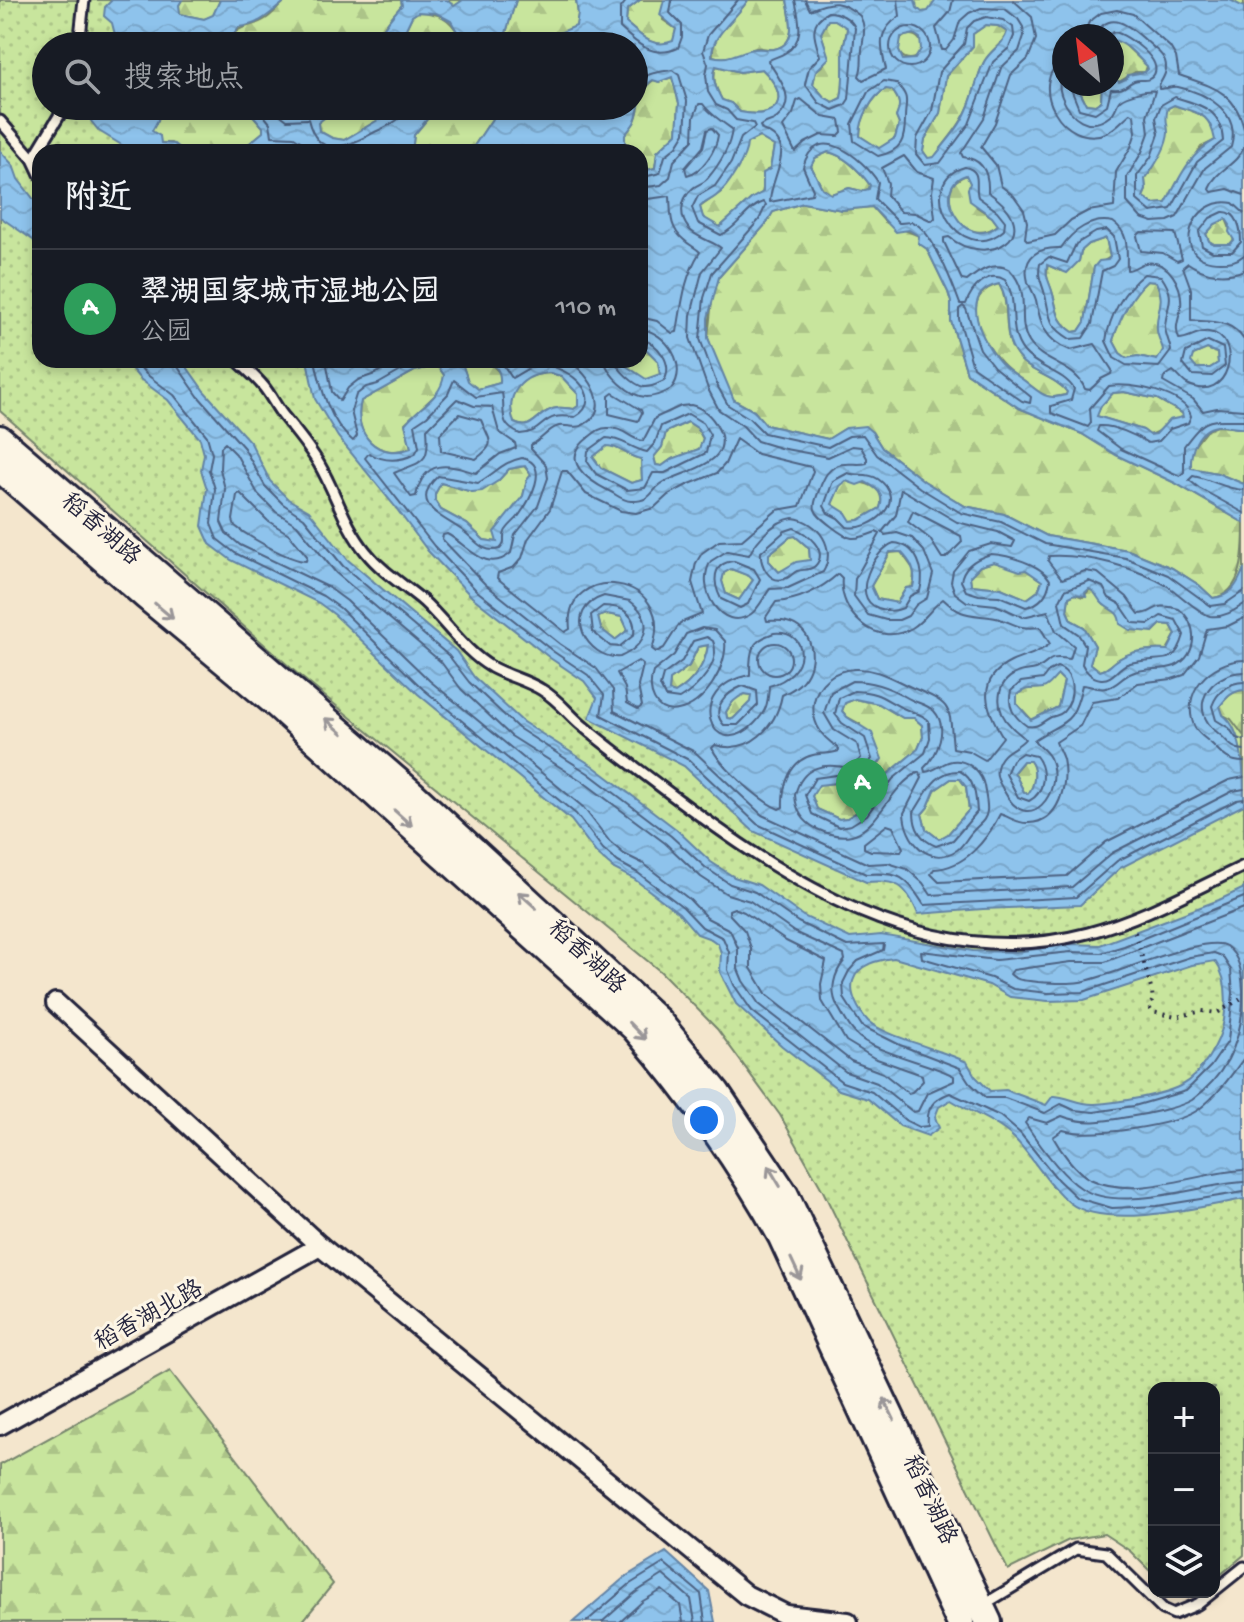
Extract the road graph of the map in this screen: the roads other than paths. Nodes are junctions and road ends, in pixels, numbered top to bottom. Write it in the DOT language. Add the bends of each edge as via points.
graph roads {
  1 [pos="84,0"];
  2 [pos="81,32"];
  3 [pos="57,120"];
  4 [pos="0,121"];
  5 [pos="42,144"];
  6 [pos="32,158"];
  7 [pos="245,368"];
  8 [pos="0,439"];
  9 [pos="0,468"];
  10 [pos="1244,866"];
  11 [pos="56,1003"];
  12 [pos="320,1246"];
  13 [pos="0,1425"];
  14 [pos="1244,1567"];
  15 [pos="1220,1587"];
  16 [pos="1148,1594"];
  17 [pos="1152,1598"];
  18 [pos="1206,1598"];
  19 [pos="973,1618"];
  20 [pos="848,1622"];
  1 -- 2 [label="lane"];
  3 -- 5 [label="lane"];
  4 -- 6 [label="lane"];
  7 -- 10 [label="lane" via="303,440 366,552 466,646 488,665 542,690 739,844 836,901 944,939 1021,942 1087,934"];
  19 -- 8 [label="street, 稻香湖路, one-way" via="785,1195 716,1092 658,1021 400,784"];
  9 -- 19 [label="street, 稻香湖路, one-way" via="309,734 635,1028 679,1078 746,1173 782,1237"];
  11 -- 12 [label="street"];
  12 -- 13 [label="street, 稻香湖北路"];
  12 -- 20 [label="street" via="746,1595 786,1615"];
  14 -- 15 [label="lane"];
  16 -- 19 [label="lane" via="1106,1553 1076,1549"];
  17 -- 18 [label="lane" via="1174,1614"];
}
